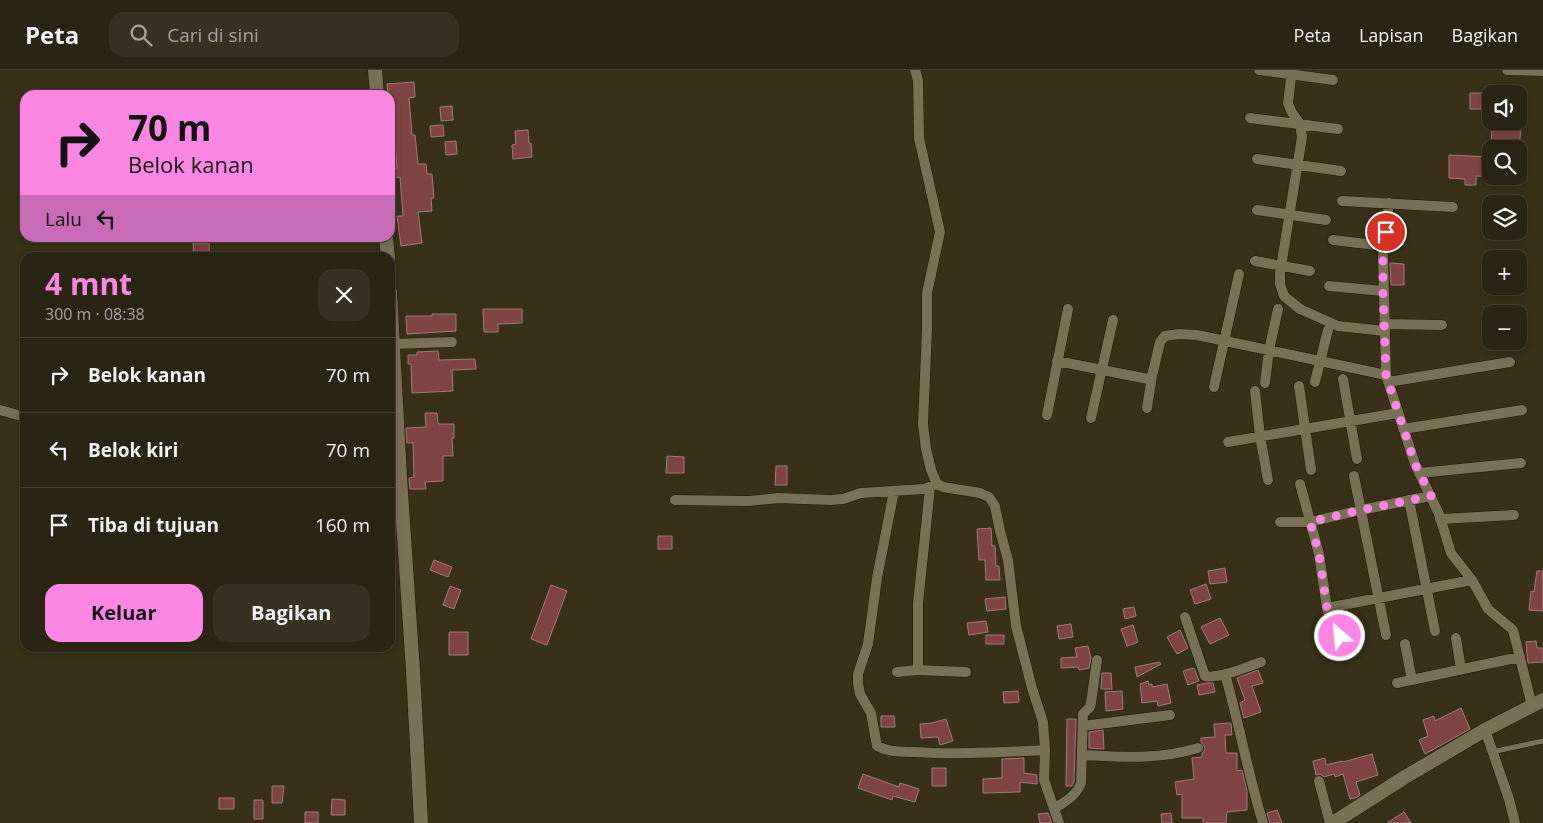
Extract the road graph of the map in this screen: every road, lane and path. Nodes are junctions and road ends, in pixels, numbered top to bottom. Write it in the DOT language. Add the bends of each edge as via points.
graph roads {
  1 [pos="375,70"];
  2 [pos="916,70"];
  3 [pos="1260,70"];
  4 [pos="1507,70"];
  5 [pos="1543,71"];
  6 [pos="1292,72"];
  7 [pos="1333,80"];
  8 [pos="377,90"];
  9 [pos="1250,118"];
  10 [pos="1300,124"];
  11 [pos="1338,128"];
  12 [pos="1257,158"];
  13 [pos="1298,164"];
  14 [pos="1341,171"];
  15 [pos="1342,201"];
  16 [pos="1389,204"];
  17 [pos="1453,208"];
  18 [pos="1257,210"];
  19 [pos="1290,214"];
  20 [pos="1326,220"];
  21 [pos="1333,240"];
  22 [pos="1384,246"];
  23 [pos="1255,261"];
  24 [pos="1282,266"];
  25 [pos="1310,272"];
  26 [pos="1239,274"];
  27 [pos="1329,286"];
  28 [pos="1383,291"];
  29 [pos="1068,309"];
  30 [pos="1278,309"];
  31 [pos="1113,320"];
  32 [pos="1442,325"];
  33 [pos="1384,328"];
  34 [pos="1328,330"];
  35 [pos="395,337"];
  36 [pos="1224,340"];
  37 [pos="452,342"];
  38 [pos="1269,350"];
  39 [pos="1057,361"];
  40 [pos="1320,361"];
  41 [pos="1510,362"];
  42 [pos="1101,370"];
  43 [pos="1152,376"];
  44 [pos="1343,379"];
  45 [pos="1387,379"];
  46 [pos="1315,382"];
  47 [pos="1265,383"];
  48 [pos="1299,386"];
  49 [pos="1214,387"];
  50 [pos="395,390"];
  51 [pos="1255,391"];
  52 [pos="1147,408"];
  53 [pos="0,410"];
  54 [pos="1522,410"];
  55 [pos="1398,413"];
  56 [pos="1047,415"];
  57 [pos="20,416"];
  58 [pos="1091,418"];
  59 [pos="1350,421"];
  60 [pos="1305,429"];
  61 [pos="1403,429"];
  62 [pos="1260,436"];
  63 [pos="1228,442"];
  64 [pos="1357,459"];
  65 [pos="1521,463"];
  66 [pos="1311,470"];
  67 [pos="1419,473"];
  68 [pos="1354,476"];
  69 [pos="1268,480"];
  70 [pos="1300,484"];
  71 [pos="933,486"];
  72 [pos="894,491"];
  73 [pos="1431,496"];
  74 [pos="675,500"];
  75 [pos="1409,500"];
  76 [pos="1361,510"];
  77 [pos="1514,515"];
  78 [pos="1440,519"];
  79 [pos="1280,522"];
  80 [pos="1310,522"];
  81 [pos="1472,580"];
  82 [pos="1427,588"];
  83 [pos="1379,598"];
  84 [pos="1327,608"];
  85 [pos="1184,617"];
  86 [pos="1434,631"];
  87 [pos="1386,635"];
  88 [pos="1456,638"];
  89 [pos="1405,644"];
  90 [pos="1348,650"];
  91 [pos="1520,657"];
  92 [pos="1097,660"];
  93 [pos="1261,662"];
  94 [pos="918,670"];
  95 [pos="1461,670"];
  96 [pos="896,672"];
  97 [pos="966,672"];
  98 [pos="1225,674"];
  99 [pos="1412,680"];
  100 [pos="1397,684"];
  101 [pos="1538,703"];
  102 [pos="1170,715"];
  103 [pos="1083,726"];
  104 [pos="1484,730"];
  105 [pos="1543,741"];
  106 [pos="1198,748"];
  107 [pos="1045,750"];
  108 [pos="1492,752"];
  109 [pos="1083,755"];
  110 [pos="1319,781"];
  111 [pos="1055,808"];
  112 [pos="421,823"];
  113 [pos="1060,823"];
  114 [pos="1263,823"];
  115 [pos="1331,823"];
  116 [pos="1515,823"];
  1 -- 8 [label="street"];
  2 -- 71 [label="street" via="919,138 940,232 927,293 923,424"];
  3 -- 6 [label="street"];
  4 -- 5 [label="street"];
  6 -- 7 [label="street"];
  6 -- 10 [label="street" via="1288,103"];
  9 -- 10 [label="street"];
  10 -- 11 [label="street"];
  10 -- 13 [label="street" via="1302,137"];
  12 -- 13 [label="street"];
  13 -- 14 [label="street"];
  13 -- 19 [label="street"];
  15 -- 16 [label="street"];
  16 -- 17 [label="street"];
  16 -- 22 [label="street"];
  18 -- 19 [label="street"];
  19 -- 20 [label="street"];
  19 -- 24 [label="street"];
  21 -- 22 [label="street"];
  22 -- 28 [label="street"];
  23 -- 24 [label="street"];
  24 -- 25 [label="street"];
  24 -- 33 [label="street" via="1280,284 1284,296 1300,309 1338,326"];
  26 -- 36 [label="street"];
  27 -- 28 [label="street"];
  28 -- 33 [label="street"];
  29 -- 39 [label="street"];
  30 -- 38 [label="street"];
  31 -- 42 [label="street"];
  32 -- 33 [label="street"];
  33 -- 45 [label="street"];
  34 -- 40 [label="street"];
  35 -- 37 [label="street"];
  36 -- 38 [label="street"];
  36 -- 43 [label="street" via="1198,335 1165,336 1160,342"];
  36 -- 49 [label="street"];
  38 -- 40 [label="street"];
  38 -- 47 [label="street"];
  39 -- 42 [label="street"];
  39 -- 56 [label="street"];
  40 -- 45 [label="street"];
  40 -- 46 [label="street"];
  41 -- 45 [label="street"];
  42 -- 43 [label="street" via="1145,379"];
  42 -- 58 [label="street"];
  43 -- 52 [label="street"];
  44 -- 59 [label="street"];
  45 -- 55 [label="street"];
  48 -- 60 [label="street"];
  50 -- 112 [label="street"];
  51 -- 62 [label="street"];
  53 -- 57 [label="street"];
  54 -- 61 [label="street"];
  55 -- 59 [label="street"];
  55 -- 61 [label="street"];
  59 -- 60 [label="street"];
  59 -- 64 [label="street"];
  60 -- 62 [label="street"];
  60 -- 66 [label="street"];
  61 -- 67 [label="street"];
  62 -- 63 [label="street"];
  62 -- 69 [label="street"];
  65 -- 67 [label="street"];
  67 -- 73 [label="street"];
  68 -- 76 [label="street"];
  70 -- 80 [label="street"];
  71 -- 72 [label="street"];
  71 -- 94 [label="street" via="918,603"];
  71 -- 107 [label="street" via="980,493 989,497 995,506 1008,560 1016,626 1043,722"];
  72 -- 74 [label="street" via="861,493 831,500"];
  72 -- 107 [label="street" via="868,644 858,674 860,694 870,713 877,746 884,750 941,754"];
  73 -- 75 [label="street"];
  73 -- 78 [label="street"];
  75 -- 76 [label="street"];
  75 -- 82 [label="street"];
  76 -- 80 [label="street"];
  76 -- 83 [label="street"];
  77 -- 78 [label="street"];
  78 -- 81 [label="street" via="1451,554"];
  79 -- 80 [label="street"];
  80 -- 84 [label="street" via="1319,554"];
  81 -- 82 [label="street"];
  81 -- 91 [label="street" via="1488,609 1513,630"];
  82 -- 83 [label="street"];
  82 -- 86 [label="street"];
  83 -- 84 [label="street"];
  83 -- 87 [label="street"];
  84 -- 90 [label="street"];
  85 -- 98 [label="street" via="1205,676"];
  88 -- 95 [label="street"];
  89 -- 99 [label="street"];
  91 -- 95 [label="street"];
  91 -- 101 [label="street"];
  92 -- 103 [label="street" via="1091,703 1083,714"];
  93 -- 98 [label="street"];
  94 -- 96 [label="street"];
  94 -- 97 [label="street"];
  95 -- 99 [label="street"];
  98 -- 114 [label="street"];
  99 -- 100 [label="street"];
  101 -- 104 [label="street"];
  102 -- 103 [label="street"];
  103 -- 109 [label="street"];
  104 -- 108 [label="street"];
  104 -- 115 [label="street"];
  105 -- 108 [label="lane"];
  106 -- 109 [label="street" via="1134,758"];
  107 -- 111 [label="street" via="1044,780"];
  108 -- 116 [label="street"];
  109 -- 111 [label="street" via="1079,788"];
  110 -- 115 [label="street"];
  111 -- 113 [label="street"];
}
